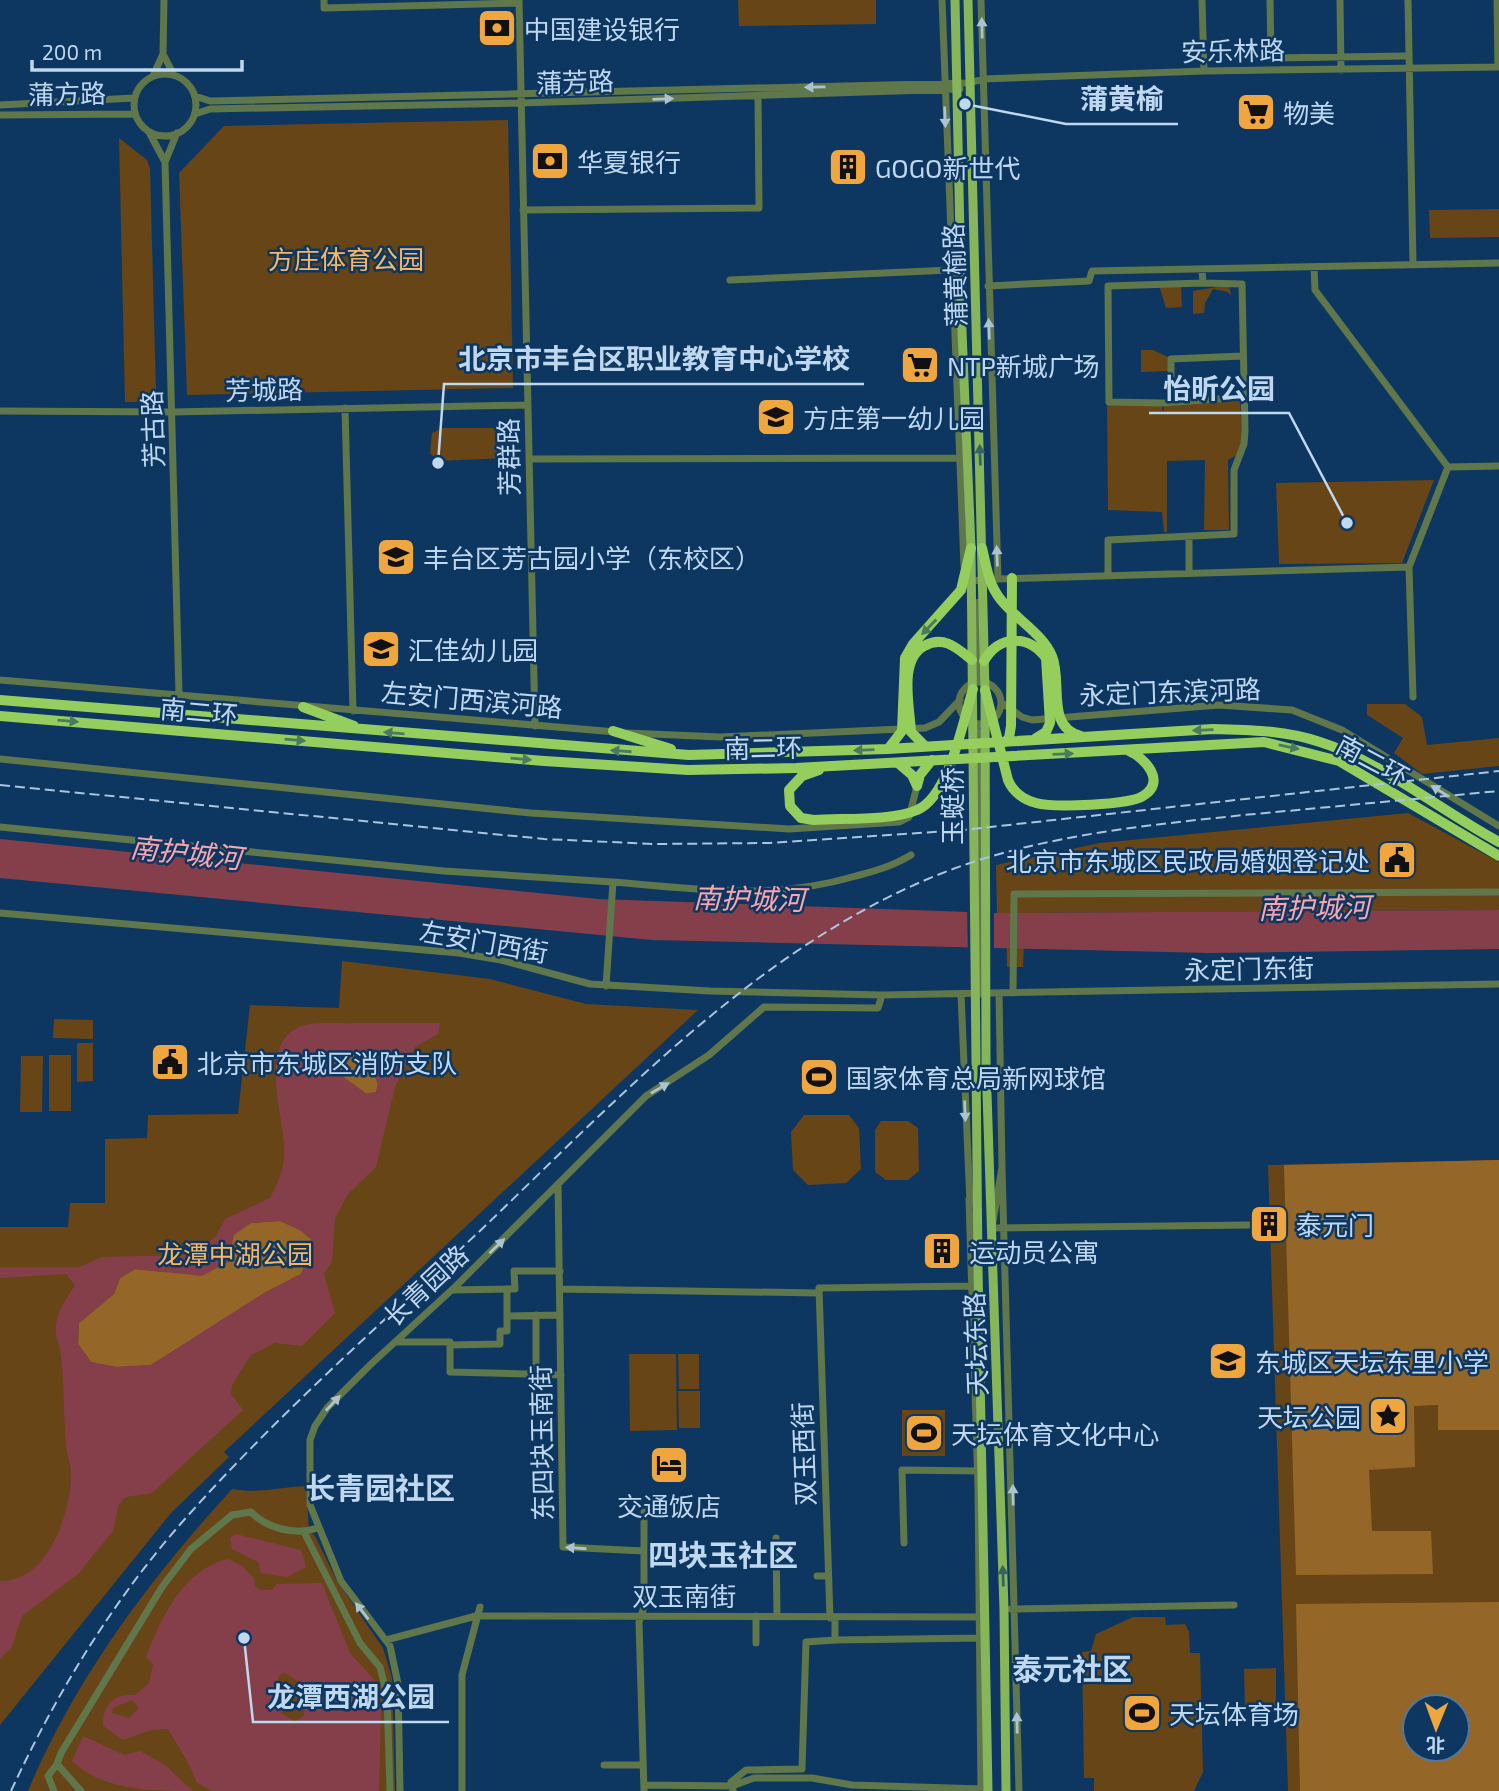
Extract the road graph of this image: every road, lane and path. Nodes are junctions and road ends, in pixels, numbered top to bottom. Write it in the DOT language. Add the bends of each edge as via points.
graph roads {
  1 [pos="164,0"];
  2 [pos="324,0"];
  3 [pos="942,0"];
  4 [pos="955,0"];
  5 [pos="968,0"];
  6 [pos="981,0"];
  7 [pos="1202,0"];
  8 [pos="1270,0"];
  9 [pos="1340,0"];
  10 [pos="1408,0"];
  11 [pos="1497,0"];
  12 [pos="519,1"];
  13 [pos="163,54"];
  14 [pos="1405,56"];
  15 [pos="1341,57"];
  16 [pos="1499,67"];
  17 [pos="1410,68"];
  18 [pos="1341,70"];
  19 [pos="1204,71"];
  20 [pos="174,75"];
  21 [pos="153,76"];
  22 [pos="984,79"];
  23 [pos="969,83"];
  24 [pos="956,87"];
  25 [pos="944,88"];
  26 [pos="521,94"];
  27 [pos="195,96"];
  28 [pos="758,97"];
  29 [pos="134,98"];
  30 [pos="521,103"];
  31 [pos="0,105"];
  32 [pos="135,114"];
  33 [pos="195,114"];
  34 [pos="0,115"];
  35 [pos="149,132"];
  36 [pos="177,133"];
  37 [pos="165,162"];
  38 [pos="523,210"];
  39 [pos="1499,263"];
  40 [pos="1413,265"];
  41 [pos="1314,267"];
  42 [pos="1202,269"];
  43 [pos="950,270"];
  44 [pos="730,280"];
  45 [pos="1203,283"];
  46 [pos="988,286"];
  47 [pos="952,307"];
  48 [pos="962,331"];
  49 [pos="1243,356"];
  50 [pos="1244,397"];
  51 [pos="1171,402"];
  52 [pos="528,405"];
  53 [pos="345,408"];
  54 [pos="0,411"];
  55 [pos="173,412"];
  56 [pos="960,458"];
  57 [pos="529,459"];
  58 [pos="1499,466"];
  59 [pos="1448,467"];
  60 [pos="1189,537"];
  61 [pos="977,548"];
  62 [pos="1409,568"];
  63 [pos="1189,573"];
  64 [pos="1108,576"];
  65 [pos="1012,578"];
  66 [pos="998,579"];
  67 [pos="979,580"];
  68 [pos="972,660"];
  69 [pos="985,660"];
  70 [pos="0,680"];
  71 [pos="983,683"];
  72 [pos="972,687"];
  73 [pos="179,695"];
  74 [pos="1413,697"];
  75 [pos="0,700"];
  76 [pos="960,700"];
  77 [pos="1001,702"];
  78 [pos="303,707"];
  79 [pos="353,711"];
  80 [pos="0,716"];
  81 [pos="973,723"];
  82 [pos="985,723"];
  83 [pos="1055,723"];
  84 [pos="535,726"];
  85 [pos="1011,726"];
  86 [pos="368,731"];
  87 [pos="613,731"];
  88 [pos="978,731"];
  89 [pos="1088,738"];
  90 [pos="1024,741"];
  91 [pos="1000,742"];
  92 [pos="926,747"];
  93 [pos="888,749"];
  94 [pos="1125,750"];
  95 [pos="689,755"];
  96 [pos="0,759"];
  97 [pos="932,760"];
  98 [pos="898,762"];
  99 [pos="829,766"];
  100 [pos="917,786"];
  101 [pos="1469,824"];
  102 [pos="1499,826"];
  103 [pos="0,827"];
  104 [pos="1499,835"];
  105 [pos="1499,842"];
  106 [pos="911,855"];
  107 [pos="1499,856"];
  108 [pos="613,883"];
  109 [pos="1499,892"];
  110 [pos="0,913"];
  111 [pos="1499,985"];
  112 [pos="606,986"];
  113 [pos="999,993"];
  114 [pos="1013,993"];
  115 [pos="961,994"];
  116 [pos="980,994"];
  117 [pos="882,995"];
  118 [pos="1000,1022"];
  119 [pos="962,1023"];
  120 [pos="986,1063"];
  121 [pos="975,1064"];
  122 [pos="1002,1167"];
  123 [pos="558,1184"];
  124 [pos="968,1199"];
  125 [pos="1249,1225"];
  126 [pos="992,1228"];
  127 [pos="1006,1228"];
  128 [pos="978,1240"];
  129 [pos="560,1271"];
  130 [pos="975,1286"];
  131 [pos="507,1289"];
  132 [pos="560,1289"];
  133 [pos="452,1290"];
  134 [pos="819,1290"];
  135 [pos="536,1315"];
  136 [pos="560,1315"];
  137 [pos="507,1316"];
  138 [pos="395,1342"];
  139 [pos="450,1345"];
  140 [pos="536,1375"];
  141 [pos="561,1375"];
  142 [pos="981,1471"];
  143 [pos="644,1512"];
  144 [pos="317,1528"];
  145 [pos="304,1532"];
  146 [pos="776,1538"];
  147 [pos="904,1543"];
  148 [pos="644,1551"];
  149 [pos="817,1576"];
  150 [pos="828,1576"];
  151 [pos="1234,1605"];
  152 [pos="480,1607"];
  153 [pos="1004,1609"];
  154 [pos="1016,1609"];
  155 [pos="639,1615"];
  156 [pos="476,1616"];
  157 [pos="756,1616"];
  158 [pos="777,1616"];
  159 [pos="982,1617"];
  160 [pos="833,1618"];
  161 [pos="982,1638"];
  162 [pos="386,1640"];
  163 [pos="835,1640"];
  164 [pos="756,1643"];
  165 [pos="57,1763"];
  166 [pos="604,1765"];
  167 [pos="642,1765"];
  168 [pos="644,1788"];
  169 [pos="732,1788"];
  170 [pos="984,1790"];
  171 [pos="54,1791"];
  172 [pos="81,1791"];
  173 [pos="390,1791"];
  174 [pos="400,1791"];
  175 [pos="462,1791"];
  176 [pos="1006,1791"];
  177 [pos="1019,1791"];
  1 -- 13 [label="street"];
  2 -- 12 [label="street" via="324,8"];
  3 -- 25 [label="street"];
  4 -- 24 [label="main road, 蒲黄榆路"];
  5 -- 23 [label="main road, 蒲黄榆路"];
  22 -- 6 [label="street, one-way"];
  7 -- 19 [label="street"];
  8 -- 15 [label="street" via="1271,58"];
  9 -- 15 [label="street"];
  10 -- 17 [label="street"];
  11 -- 16 [label="street"];
  12 -- 26 [label="street"];
  13 -- 20 [label="street"];
  13 -- 21 [label="street"];
  14 -- 15 [label="street"];
  15 -- 18 [label="street"];
  16 -- 17 [label="street, 安乐林路"];
  17 -- 18 [label="street, 安乐林路"];
  17 -- 40 [label="street"];
  18 -- 19 [label="street, 安乐林路"];
  19 -- 22 [label="street, 安乐林路"];
  20 -- 21 [label="street"];
  20 -- 27 [label="street" via="187,83"];
  21 -- 29 [label="street" via="139,86"];
  22 -- 23 [label="street, 安乐林路"];
  22 -- 46 [label="street"];
  23 -- 24 [label="street, 安乐林路"];
  61 -- 23 [label="main road, 蒲黄榆路, one-way"];
  24 -- 25 [label="street, 蒲芳路"];
  24 -- 48 [label="main road, 蒲黄榆路"];
  25 -- 26 [label="street, 蒲芳路, one-way"];
  25 -- 28 [label="street, 蒲芳路"];
  25 -- 43 [label="street, one-way"];
  26 -- 27 [label="street, 蒲芳路" via="210,101"];
  26 -- 30 [label="street, 芳群路"];
  27 -- 33 [label="street"];
  30 -- 28 [label="street, 蒲芳路, one-way"];
  28 -- 38 [label="street" via="759,208"];
  29 -- 31 [label="street, 蒲方路"];
  29 -- 32 [label="street"];
  30 -- 33 [label="street, 蒲芳路" via="210,109"];
  30 -- 38 [label="street, 芳群路"];
  32 -- 34 [label="street, 蒲方路"];
  32 -- 35 [label="street"];
  33 -- 36 [label="street"];
  35 -- 36 [label="street"];
  35 -- 37 [label="street"];
  36 -- 37 [label="street"];
  37 -- 55 [label="street, 芳古路"];
  38 -- 52 [label="street, 芳群路"];
  39 -- 40 [label="street"];
  40 -- 41 [label="street"];
  41 -- 42 [label="street"];
  41 -- 59 [label="street" via="1314,290"];
  42 -- 45 [label="street"];
  42 -- 46 [label="street" via="1092,271 1089,281"];
  43 -- 44 [label="street"];
  43 -- 47 [label="street"];
  45 -- 49 [label="street" via="1242,284"];
  45 -- 51 [label="street" via="1108,286 1109,402"];
  66 -- 46 [label="street, one-way"];
  47 -- 48 [label="main road"];
  47 -- 56 [label="street"];
  48 -- 61 [label="main road, 蒲黄榆路"];
  49 -- 50 [label="street"];
  49 -- 51 [label="street" via="1171,359"];
  50 -- 51 [label="street"];
  50 -- 60 [label="street" via="1244,444 1234,470 1234,534"];
  52 -- 53 [label="street, 芳城路"];
  52 -- 57 [label="street, 芳群路"];
  53 -- 55 [label="street, 芳城路"];
  53 -- 79 [label="street"];
  54 -- 55 [label="street, 芳城路"];
  55 -- 73 [label="street, 芳古路"];
  56 -- 57 [label="street"];
  56 -- 67 [label="street" via="964,581"];
  57 -- 84 [label="street, 芳群路"];
  58 -- 59 [label="street"];
  59 -- 62 [label="street"];
  60 -- 63 [label="street"];
  60 -- 64 [label="street" via="1108,540"];
  61 -- 68 [label="main road, 玉蜓桥"];
  61 -- 69 [label="main road, 玉蜓桥"];
  61 -- 83 [label="highway" via="996,592 1051,654 1056,671"];
  61 -- 93 [label="highway, one-way" via="961,590 905,658 900,736"];
  62 -- 63 [label="street"];
  62 -- 74 [label="street"];
  63 -- 64 [label="street"];
  64 -- 65 [label="street"];
  65 -- 66 [label="street"];
  65 -- 85 [label="highway"];
  66 -- 67 [label="street"];
  67 -- 71 [label="street"];
  68 -- 72 [label="main road, 玉蜓桥"];
  68 -- 92 [label="highway" via="942,642 929,643 914,655 908,677 914,737"];
  69 -- 71 [label="main road, 玉蜓桥"];
  69 -- 83 [label="highway" via="992,648 1007,641 1022,641 1039,649 1048,670"];
  70 -- 73 [label="street, 左安门西滨河路"];
  71 -- 72 [label="street"];
  71 -- 77 [label="street" via="996,690"];
  71 -- 94 [label="highway" via="1008,780 1022,797 1044,804 1141,798 1151,788 1152,774 1140,757"];
  71 -- 120 [label="main road, 玉蜓桥"];
  72 -- 76 [label="street" via="966,688"];
  72 -- 99 [label="highway" via="943,783 928,804 907,813 802,818 793,811 789,790 802,776"];
  72 -- 121 [label="main road, 玉蜓桥"];
  73 -- 78 [label="street, 左安门西滨河路"];
  75 -- 86 [label="highway, 南二环"];
  76 -- 81 [label="street" via="961,711"];
  76 -- 87 [label="street, 左安门西滨河路" via="939,722 925,728 720,737"];
  77 -- 82 [label="street" via="996,717"];
  102 -- 77 [label="street, 永定门东滨河路, one-way" via="1331,724 1292,710 1219,705 1042,719 1022,717"];
  78 -- 79 [label="street, 左安门西滨河路"];
  78 -- 86 [label="highway"];
  79 -- 84 [label="street, 左安门西滨河路"];
  80 -- 99 [label="highway, 南二环, one-way" via="662,768"];
  81 -- 82 [label="street"];
  81 -- 88 [label="street"];
  82 -- 88 [label="street"];
  83 -- 89 [label="highway"];
  83 -- 90 [label="highway" via="1040,737"];
  84 -- 87 [label="street, 左安门西滨河路"];
  85 -- 90 [label="highway" via="1014,738"];
  85 -- 91 [label="highway" via="1009,738"];
  95 -- 86 [label="highway, 南二环, one-way"];
  87 -- 95 [label="highway"];
  88 -- 116 [label="street"];
  89 -- 90 [label="highway, 南二环"];
  101 -- 89 [label="highway, 南二环, one-way" via="1343,751 1296,735 1213,729"];
  90 -- 91 [label="highway, 南二环"];
  91 -- 92 [label="highway, 南二环"];
  92 -- 93 [label="highway, 南二环"];
  93 -- 95 [label="highway, 南二环, one-way"];
  97 -- 94 [label="highway, 南二环, one-way"];
  94 -- 107 [label="highway, 南二环, one-way" via="1264,742 1318,755 1351,767"];
  96 -- 100 [label="street" via="531,813 789,829 899,822 909,817"];
  97 -- 98 [label="highway, 南二环"];
  97 -- 100 [label="highway"];
  98 -- 99 [label="highway, 南二环"];
  98 -- 100 [label="highway"];
  101 -- 104 [label="highway"];
  101 -- 105 [label="highway, 南二环"];
  103 -- 108 [label="street" via="430,870"];
  106 -- 108 [label="street" via="886,868 780,892"];
  108 -- 112 [label="street"];
  109 -- 114 [label="street" via="1014,894"];
  110 -- 112 [label="street, 左安门西街" via="459,953"];
  111 -- 114 [label="street, 永定门东街"];
  112 -- 117 [label="street, 左安门西街"];
  113 -- 114 [label="street, 永定门东街"];
  113 -- 116 [label="street, 永定门东街"];
  113 -- 118 [label="street"];
  115 -- 116 [label="street, 左安门西街"];
  115 -- 117 [label="street, 左安门西街"];
  115 -- 119 [label="street"];
  123 -- 117 [label="street, 长青园路, one-way" via="646,1096 709,1055 764,1007 878,1008"];
  118 -- 119 [label="street"];
  118 -- 122 [label="street"];
  119 -- 124 [label="street, one-way"];
  120 -- 126 [label="main road, 天坛东路"];
  121 -- 128 [label="main road, 天坛东路"];
  122 -- 126 [label="street"];
  122 -- 127 [label="street"];
  123 -- 129 [label="street, 东四块玉南街"];
  133 -- 123 [label="street, 长青园路, one-way"];
  124 -- 128 [label="street"];
  124 -- 130 [label="street"];
  125 -- 127 [label="street"];
  126 -- 127 [label="street"];
  153 -- 126 [label="main road, 天坛东路, one-way"];
  154 -- 127 [label="street, one-way"];
  128 -- 130 [label="main road, 天坛东路"];
  129 -- 131 [label="street" via="514,1271 515,1289"];
  129 -- 132 [label="street, 东四块玉南街"];
  130 -- 134 [label="street"];
  130 -- 142 [label="main road, 天坛东路"];
  131 -- 133 [label="street"];
  131 -- 137 [label="street"];
  132 -- 134 [label="street"];
  132 -- 136 [label="street, 东四块玉南街"];
  133 -- 138 [label="street, 长青园路"];
  134 -- 150 [label="street, 双玉西街"];
  135 -- 136 [label="street"];
  135 -- 137 [label="street"];
  135 -- 140 [label="street"];
  136 -- 141 [label="street, 东四块玉南街"];
  137 -- 139 [label="street" via="507,1331 500,1331 500,1344"];
  138 -- 139 [label="street"];
  144 -- 138 [label="street, 长青园路, one-way" via="310,1505 310,1440 315,1426"];
  139 -- 140 [label="street" via="450,1372"];
  140 -- 141 [label="street"];
  148 -- 141 [label="street, 东四块玉南街, one-way" via="564,1547"];
  142 -- 147 [label="street" via="902,1470"];
  142 -- 159 [label="main road, 天坛东路"];
  143 -- 148 [label="street"];
  144 -- 145 [label="street"];
  162 -- 144 [label="street, 长青园路, one-way" via="341,1581"];
  145 -- 165 [label="street" via="269,1525 251,1512 239,1513 191,1549 132,1630"];
  145 -- 173 [label="street" via="360,1643 380,1667 387,1695"];
  146 -- 158 [label="street"];
  148 -- 155 [label="street" via="644,1607"];
  149 -- 150 [label="street"];
  150 -- 160 [label="street, 双玉西街"];
  151 -- 154 [label="street"];
  152 -- 156 [label="street"];
  153 -- 154 [label="street"];
  153 -- 176 [label="main road, 天坛东路"];
  177 -- 154 [label="street, one-way"];
  155 -- 156 [label="street, 双玉南街"];
  155 -- 157 [label="street, 双玉南街"];
  155 -- 167 [label="street"];
  156 -- 162 [label="street, 双玉南街"];
  156 -- 175 [label="street" via="462,1675"];
  157 -- 158 [label="street, 双玉南街"];
  157 -- 164 [label="street"];
  158 -- 160 [label="street, 双玉南街"];
  159 -- 160 [label="street, 双玉南街"];
  159 -- 161 [label="main road, 天坛东路"];
  160 -- 163 [label="street, 双玉西街"];
  161 -- 163 [label="street"];
  161 -- 170 [label="main road, 天坛东路"];
  162 -- 174 [label="street, 长青园路" via="398,1684"];
  163 -- 169 [label="street" via="806,1642 802,1769 746,1770 731,1782"];
  165 -- 171 [label="street" via="48,1776"];
  165 -- 172 [label="street"];
  166 -- 167 [label="street"];
  167 -- 168 [label="street"];
  168 -- 169 [label="street"];
  169 -- 170 [label="street" via="754,1778 812,1778 852,1785"];
}
